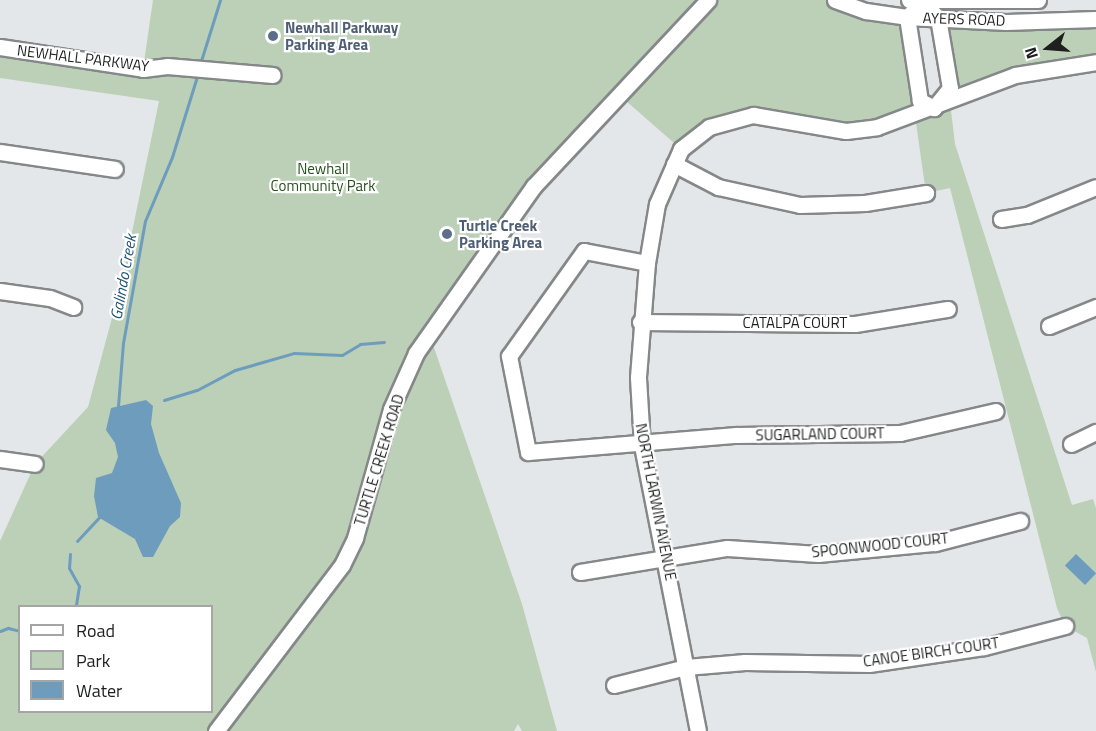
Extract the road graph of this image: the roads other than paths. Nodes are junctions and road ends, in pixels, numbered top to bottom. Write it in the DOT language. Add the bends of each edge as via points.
graph roads {
  1 [pos="708,0"];
  2 [pos="835,0"];
  3 [pos="1038,0"];
  4 [pos="916,1"];
  5 [pos="907,17"];
  6 [pos="938,18"];
  7 [pos="1096,18"];
  8 [pos="0,47"];
  9 [pos="1096,62"];
  10 [pos="273,75"];
  11 [pos="934,108"];
  12 [pos="0,152"];
  13 [pos="674,164"];
  14 [pos="115,169"];
  15 [pos="1096,187"];
  16 [pos="926,193"];
  17 [pos="1000,219"];
  18 [pos="647,263"];
  19 [pos="0,291"];
  20 [pos="73,307"];
  21 [pos="1096,307"];
  22 [pos="948,309"];
  23 [pos="640,322"];
  24 [pos="1049,326"];
  25 [pos="996,411"];
  26 [pos="1096,432"];
  27 [pos="1071,444"];
  28 [pos="642,445"];
  29 [pos="0,459"];
  30 [pos="35,464"];
  31 [pos="1020,521"];
  32 [pos="667,558"];
  33 [pos="580,572"];
  34 [pos="1065,626"];
  35 [pos="686,667"];
  36 [pos="614,685"];
  37 [pos="216,731"];
  38 [pos="698,731"];
  1 -- 37 [label="street, TURTLE CREEK ROAD" via="534,186 416,353 391,409 355,538 342,565"];
  2 -- 5 [label="street, AYERS ROAD" via="866,11"];
  3 -- 4 [label="street, AYERS ROAD"];
  4 -- 5 [label="street"];
  4 -- 6 [label="street"];
  5 -- 6 [label="street, AYERS ROAD"];
  5 -- 11 [label="street" via="920,101"];
  6 -- 7 [label="street, AYERS ROAD" via="1006,22"];
  6 -- 11 [label="street" via="950,88"];
  8 -- 10 [label="street, NEWHALL PARKWAY" via="143,69 180,67"];
  9 -- 11 [label="street, NORTH LARWIN AVENUE" via="1015,75"];
  11 -- 13 [label="street, NORTH LARWIN AVENUE" via="877,128 846,131 753,115 728,119 681,148"];
  12 -- 14 [label="street"];
  13 -- 16 [label="street" via="718,187 800,205 865,202"];
  13 -- 18 [label="street, NORTH LARWIN AVENUE" via="657,204"];
  15 -- 17 [label="street" via="1027,216"];
  18 -- 23 [label="street, NORTH LARWIN AVENUE"];
  18 -- 28 [label="street, SUGARLAND COURT" via="584,251 509,356 528,452"];
  19 -- 20 [label="street" via="50,298"];
  21 -- 24 [label="street"];
  22 -- 23 [label="street, CATALPA COURT" via="855,324"];
  23 -- 28 [label="street, NORTH LARWIN AVENUE"];
  25 -- 28 [label="street, SUGARLAND COURT" via="900,433 736,435"];
  26 -- 27 [label="street"];
  28 -- 32 [label="street, NORTH LARWIN AVENUE"];
  29 -- 30 [label="street"];
  31 -- 32 [label="street, SPOONWOOD COURT" via="935,543 818,554 727,548"];
  32 -- 33 [label="street, SPOONWOOD COURT"];
  32 -- 35 [label="street, NORTH LARWIN AVENUE"];
  34 -- 35 [label="street, CANOE BIRCH COURT" via="984,647 869,664 745,662"];
  35 -- 36 [label="street, CANOE BIRCH COURT"];
  35 -- 38 [label="street, NORTH LARWIN AVENUE"];
}
